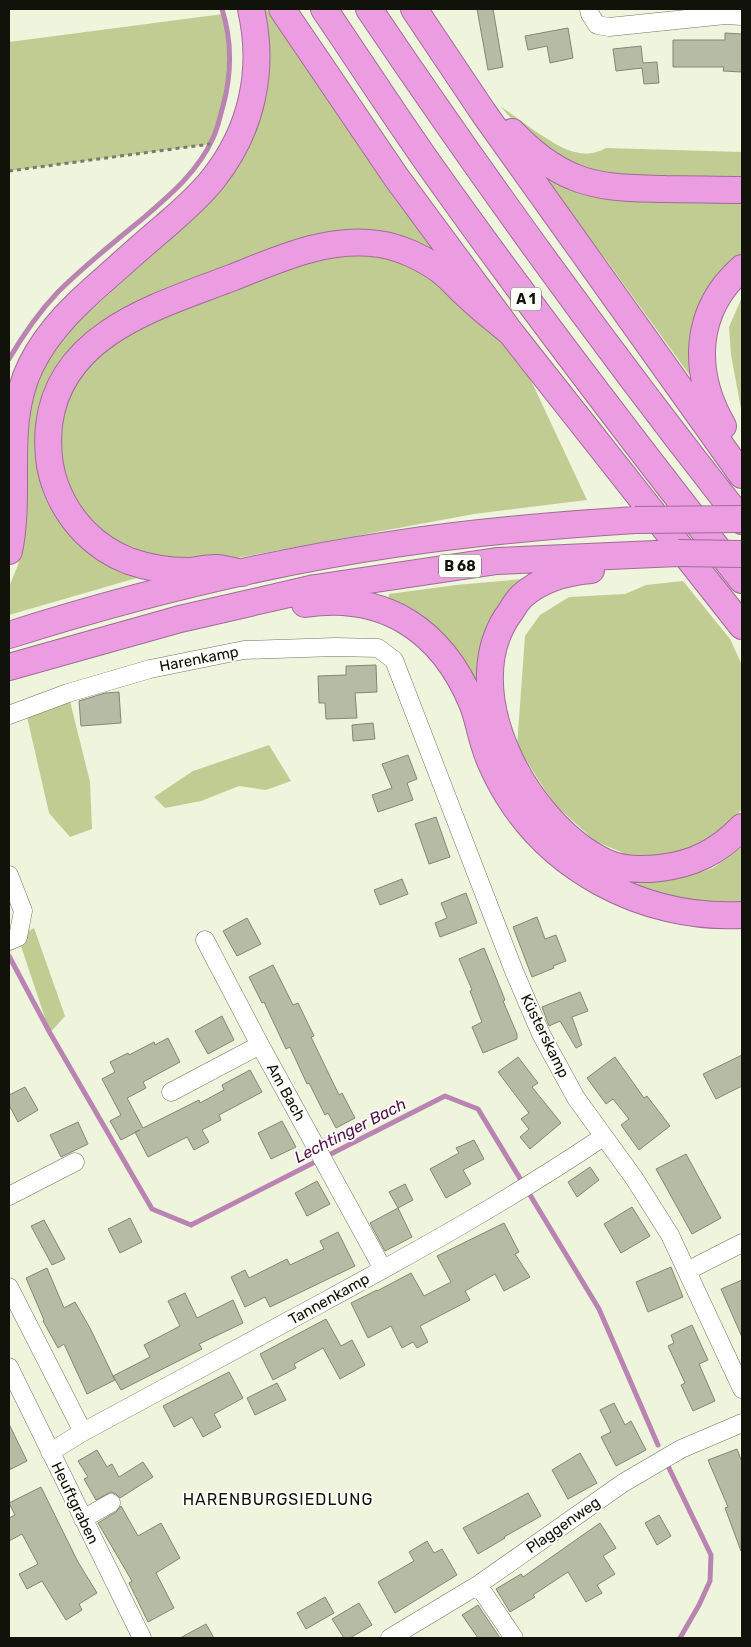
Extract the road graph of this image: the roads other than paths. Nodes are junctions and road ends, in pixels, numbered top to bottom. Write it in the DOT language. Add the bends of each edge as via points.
graph roads {
  1 [pos="251,9"];
  2 [pos="282,9"];
  3 [pos="324,9"];
  4 [pos="369,9"];
  5 [pos="414,9"];
  6 [pos="589,9"];
  7 [pos="742,16"];
  8 [pos="483,112"];
  9 [pos="742,190"];
  10 [pos="742,268"];
  11 [pos="511,333"];
  12 [pos="742,474"];
  13 [pos="742,520"];
  14 [pos="9,551"];
  15 [pos="670,553"];
  16 [pos="742,554"];
  17 [pos="242,573"];
  18 [pos="742,580"];
  19 [pos="260,600"];
  20 [pos="738,620"];
  21 [pos="9,635"];
  22 [pos="742,643"];
  23 [pos="394,660"];
  24 [pos="9,666"];
  25 [pos="9,715"];
  26 [pos="742,827"];
  27 [pos="9,875"];
  28 [pos="742,915"];
  29 [pos="13,939"];
  30 [pos="205,940"];
  31 [pos="260,1044"];
  32 [pos="171,1092"];
  33 [pos="604,1137"];
  34 [pos="75,1162"];
  35 [pos="9,1196"];
  36 [pos="742,1243"];
  37 [pos="384,1269"];
  38 [pos="687,1271"];
  39 [pos="9,1288"];
  40 [pos="9,1367"];
  41 [pos="742,1389"];
  42 [pos="742,1423"];
  43 [pos="83,1432"];
  44 [pos="50,1452"];
  45 [pos="111,1503"];
  46 [pos="83,1519"];
  47 [pos="478,1585"];
  48 [pos="142,1638"];
  49 [pos="390,1638"];
  50 [pos="514,1638"];
  1 -- 14 [label="highway" via="257,52 256,80 242,132 228,158 212,180 181,211 73,306 50,334 31,366 20,397 14,431"];
  2 -- 11 [label="highway" via="396,177"];
  3 -- 18 [label="highway, A 1" via="424,158 517,287"];
  4 -- 13 [label="highway, A 1" via="550,269"];
  5 -- 8 [label="highway"];
  6 -- 7 [label="street" via="597,26 609,27"];
  8 -- 9 [label="highway" via="502,120 530,150 575,178 634,188"];
  8 -- 12 [label="highway"];
  10 -- 12 [label="highway" via="718,295 708,314 702,339 702,364 713,409 740,457"];
  11 -- 17 [label="highway" via="442,271 411,254 379,244 345,243 301,251 152,308 113,329 82,353 63,380 51,412 47,445 52,478 63,506 102,547 129,561 188,571 215,567"];
  11 -- 20 [label="highway"];
  13 -- 17 [label="highway, B 68, bridge" via="635,520 499,530 394,544"];
  15 -- 16 [label="highway, B 68, bridge"];
  15 -- 19 [label="highway, B 68" via="497,561 315,588"];
  15 -- 26 [label="highway" via="647,566 575,571 548,579 521,596 504,620 492,646 489,674 492,704 503,743 520,780 548,818 576,845 606,863 640,870 675,866 705,857 728,842"];
  17 -- 21 [label="highway, B 68" via="129,600"];
  19 -- 24 [label="highway, B 68"];
  19 -- 28 [label="highway" via="284,608 319,602 356,603 389,612 424,633 443,652 462,679 485,750 520,813 573,866 612,889 650,904 691,914"];
  20 -- 22 [label="highway"];
  23 -- 25 [label="street, Harenkamp" via="378,648 244,650 150,669"];
  23 -- 33 [label="street, Küsterskamp" via="541,1034 576,1098"];
  27 -- 29 [label="street" via="23,911"];
  30 -- 31 [label="street, Am Bach"];
  31 -- 32 [label="street"];
  31 -- 37 [label="street, Am Bach"];
  33 -- 37 [label="street, Tannenkamp" via="504,1201"];
  33 -- 38 [label="street, Küsterskamp" via="670,1235"];
  34 -- 35 [label="street"];
  36 -- 38 [label="street"];
  37 -- 43 [label="street, Tannenkamp"];
  38 -- 41 [label="street, Küsterskamp"];
  39 -- 43 [label="street"];
  40 -- 44 [label="street, Heuftgraben"];
  42 -- 47 [label="street, Plaggenweg" via="681,1448 623,1483"];
  43 -- 44 [label="street, Tannenkamp"];
  44 -- 46 [label="street, Heuftgraben"];
  45 -- 46 [label="street"];
  46 -- 48 [label="street, Heuftgraben"];
  47 -- 49 [label="street, Plaggenweg"];
  47 -- 50 [label="street"];
}
